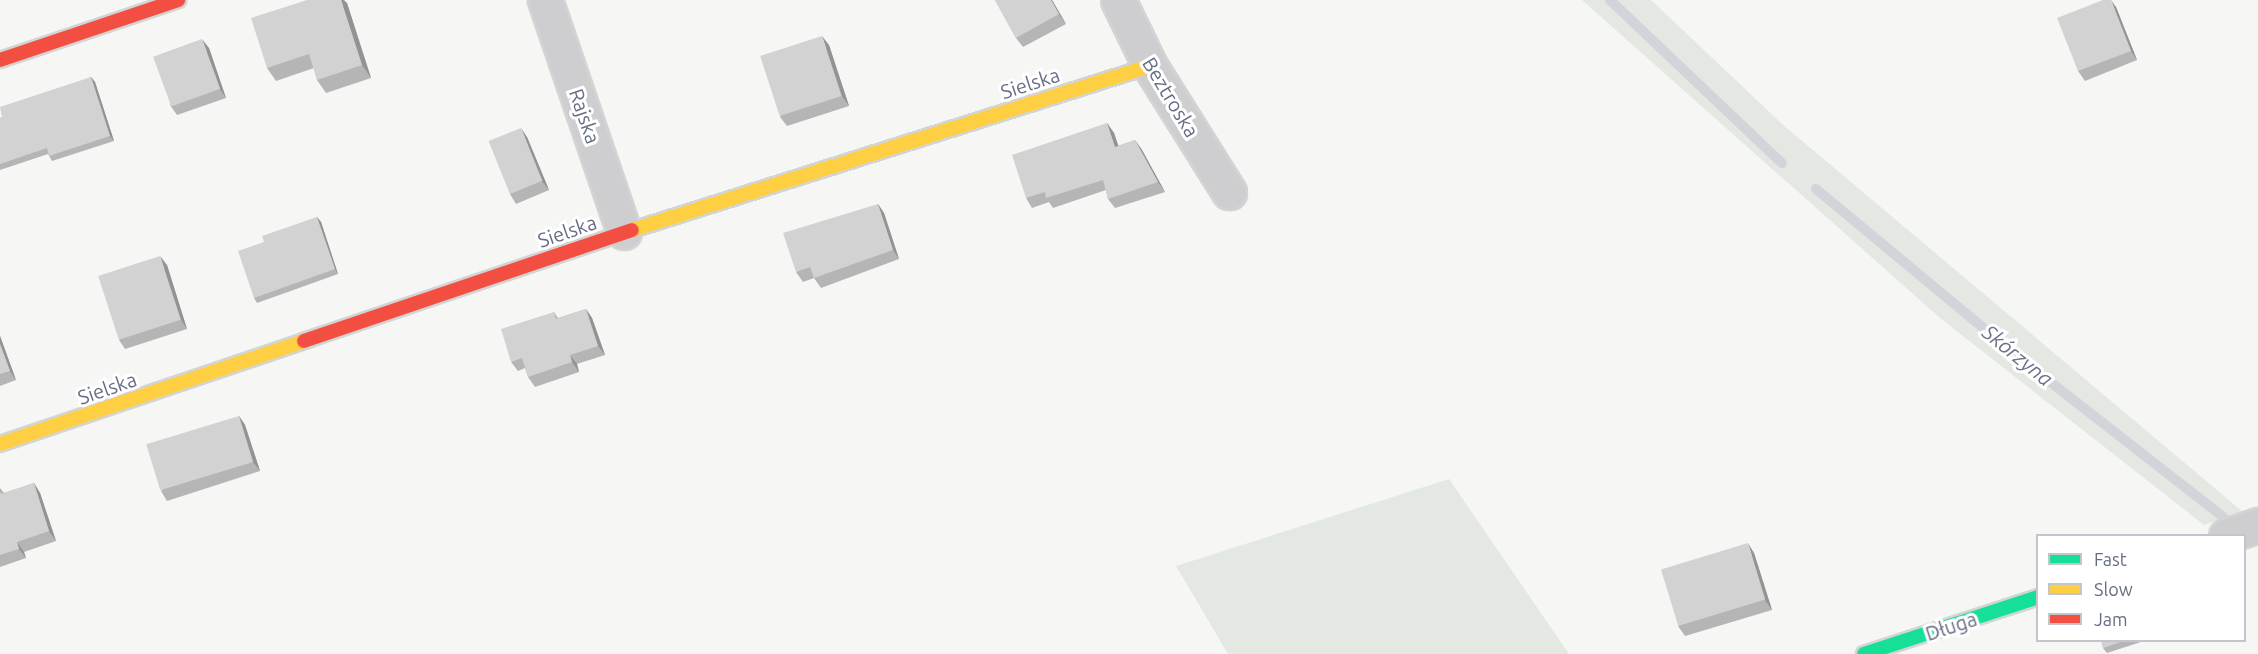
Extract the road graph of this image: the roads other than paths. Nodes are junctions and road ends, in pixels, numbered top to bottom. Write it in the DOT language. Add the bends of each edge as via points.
graph roads {
  1 [pos="178,0"];
  2 [pos="545,0"];
  3 [pos="1118,0"];
  4 [pos="0,60"];
  5 [pos="1150,66"];
  6 [pos="1229,192"];
  7 [pos="624,232"];
  8 [pos="0,444"];
  9 [pos="2258,525"];
  10 [pos="2232,534"];
  11 [pos="2036,597"];
  12 [pos="1864,654"];
  1 -- 4 [label="street"];
  2 -- 7 [label="street, Rajska"];
  3 -- 5 [label="street, Beztroska"];
  5 -- 6 [label="street, Beztroska"];
  5 -- 7 [label="street, Sielska"];
  7 -- 8 [label="street, Sielska"];
  9 -- 10 [label="street"];
  11 -- 12 [label="street, Długa"];
}
